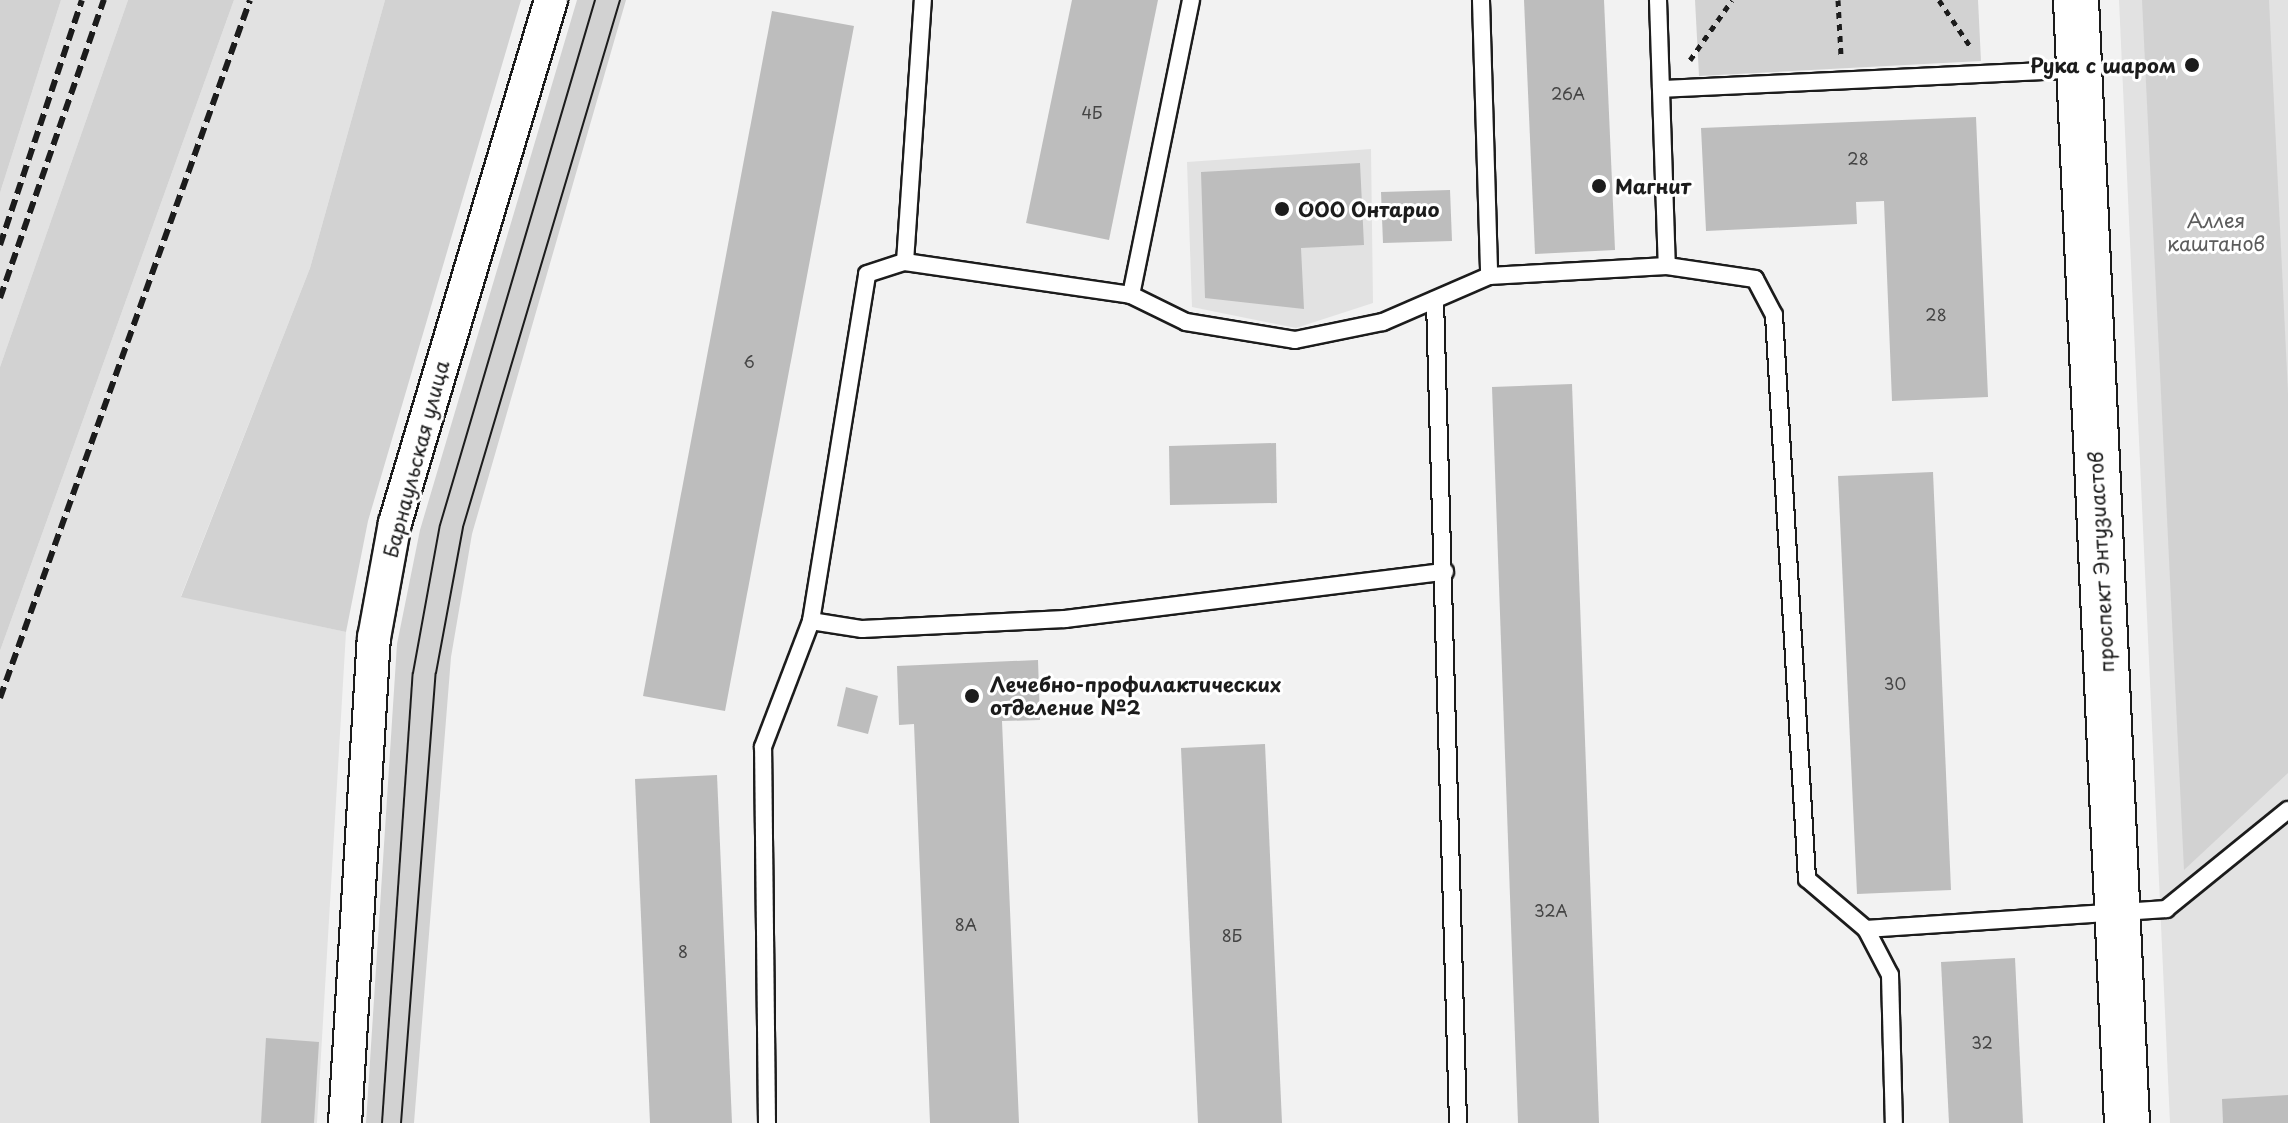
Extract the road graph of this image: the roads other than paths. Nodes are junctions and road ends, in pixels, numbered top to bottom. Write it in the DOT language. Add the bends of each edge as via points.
graph roads {
  1 [pos="551,0"];
  2 [pos="923,0"];
  3 [pos="1191,0"];
  4 [pos="1481,0"];
  5 [pos="1658,0"];
  6 [pos="2076,0"];
  7 [pos="2079,69"];
  8 [pos="1661,89"];
  9 [pos="905,262"];
  10 [pos="1667,266"];
  11 [pos="1489,276"];
  12 [pos="1131,295"];
  13 [pos="1435,300"];
  14 [pos="1445,572"];
  15 [pos="811,621"];
  16 [pos="2288,810"];
  17 [pos="2117,916"];
  18 [pos="1866,929"];
  19 [pos="345,1123"];
  20 [pos="767,1123"];
  21 [pos="1458,1123"];
  22 [pos="1894,1123"];
  23 [pos="2127,1123"];
  1 -- 19 [label="street, Барнаульская улица" via="395,523 374,638"];
  2 -- 9 [label="lane"];
  3 -- 12 [label="lane"];
  4 -- 11 [label="lane"];
  5 -- 8 [label="lane"];
  6 -- 7 [label="main road, проспект Энтузиастов"];
  7 -- 8 [label="lane"];
  7 -- 17 [label="main road, проспект Энтузиастов"];
  8 -- 10 [label="lane"];
  9 -- 12 [label="lane"];
  9 -- 15 [label="lane" via="867,274"];
  10 -- 11 [label="lane"];
  10 -- 18 [label="lane" via="1755,279 1774,315 1807,879"];
  11 -- 13 [label="lane"];
  12 -- 13 [label="lane" via="1186,322 1295,340 1383,322"];
  13 -- 14 [label="lane"];
  14 -- 15 [label="lane" via="1065,619 862,629"];
  14 -- 21 [label="lane"];
  15 -- 20 [label="lane" via="763,747"];
  16 -- 17 [label="lane" via="2166,909"];
  17 -- 18 [label="lane"];
  17 -- 23 [label="main road, проспект Энтузиастов"];
  18 -- 22 [label="lane" via="1890,975"];
}
